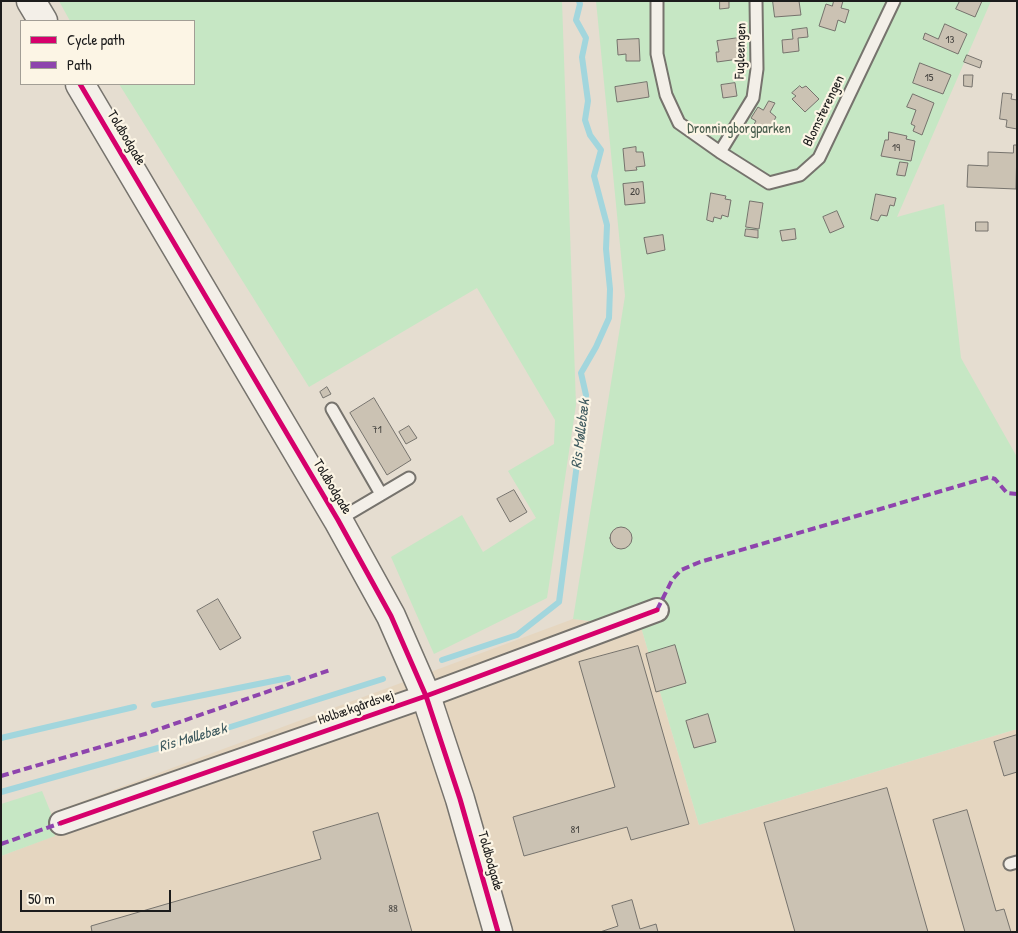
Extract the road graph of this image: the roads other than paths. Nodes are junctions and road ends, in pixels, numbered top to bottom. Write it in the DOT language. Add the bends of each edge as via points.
graph roads {
  1 [pos="32,1"];
  2 [pos="657,1"];
  3 [pos="756,1"];
  4 [pos="894,1"];
  5 [pos="42,20"];
  6 [pos="81,85"];
  7 [pos="720,152"];
  8 [pos="332,408"];
  9 [pos="409,478"];
  10 [pos="382,494"];
  11 [pos="338,520"];
  12 [pos="657,610"];
  13 [pos="426,696"];
  14 [pos="61,823"];
  15 [pos="498,932"];
  1 -- 5 [label="street"];
  2 -- 7 [label="lane, Blomsterengen" via="657,54 666,96 679,123"];
  3 -- 7 [label="lane, Fugleengen" via="758,69 753,98"];
  4 -- 7 [label="lane, Blomsterengen" via="819,158 800,175 769,183"];
  6 -- 11 [label="street, Toldbodgade"];
  8 -- 10 [label="lane"];
  9 -- 10 [label="lane"];
  10 -- 11 [label="lane"];
  11 -- 13 [label="street, Toldbodgade" via="391,616"];
  12 -- 13 [label="street, Holbækgårdsvej"];
  13 -- 14 [label="street, Holbækgårdsvej"];
  13 -- 15 [label="street, Toldbodgade"];
}
